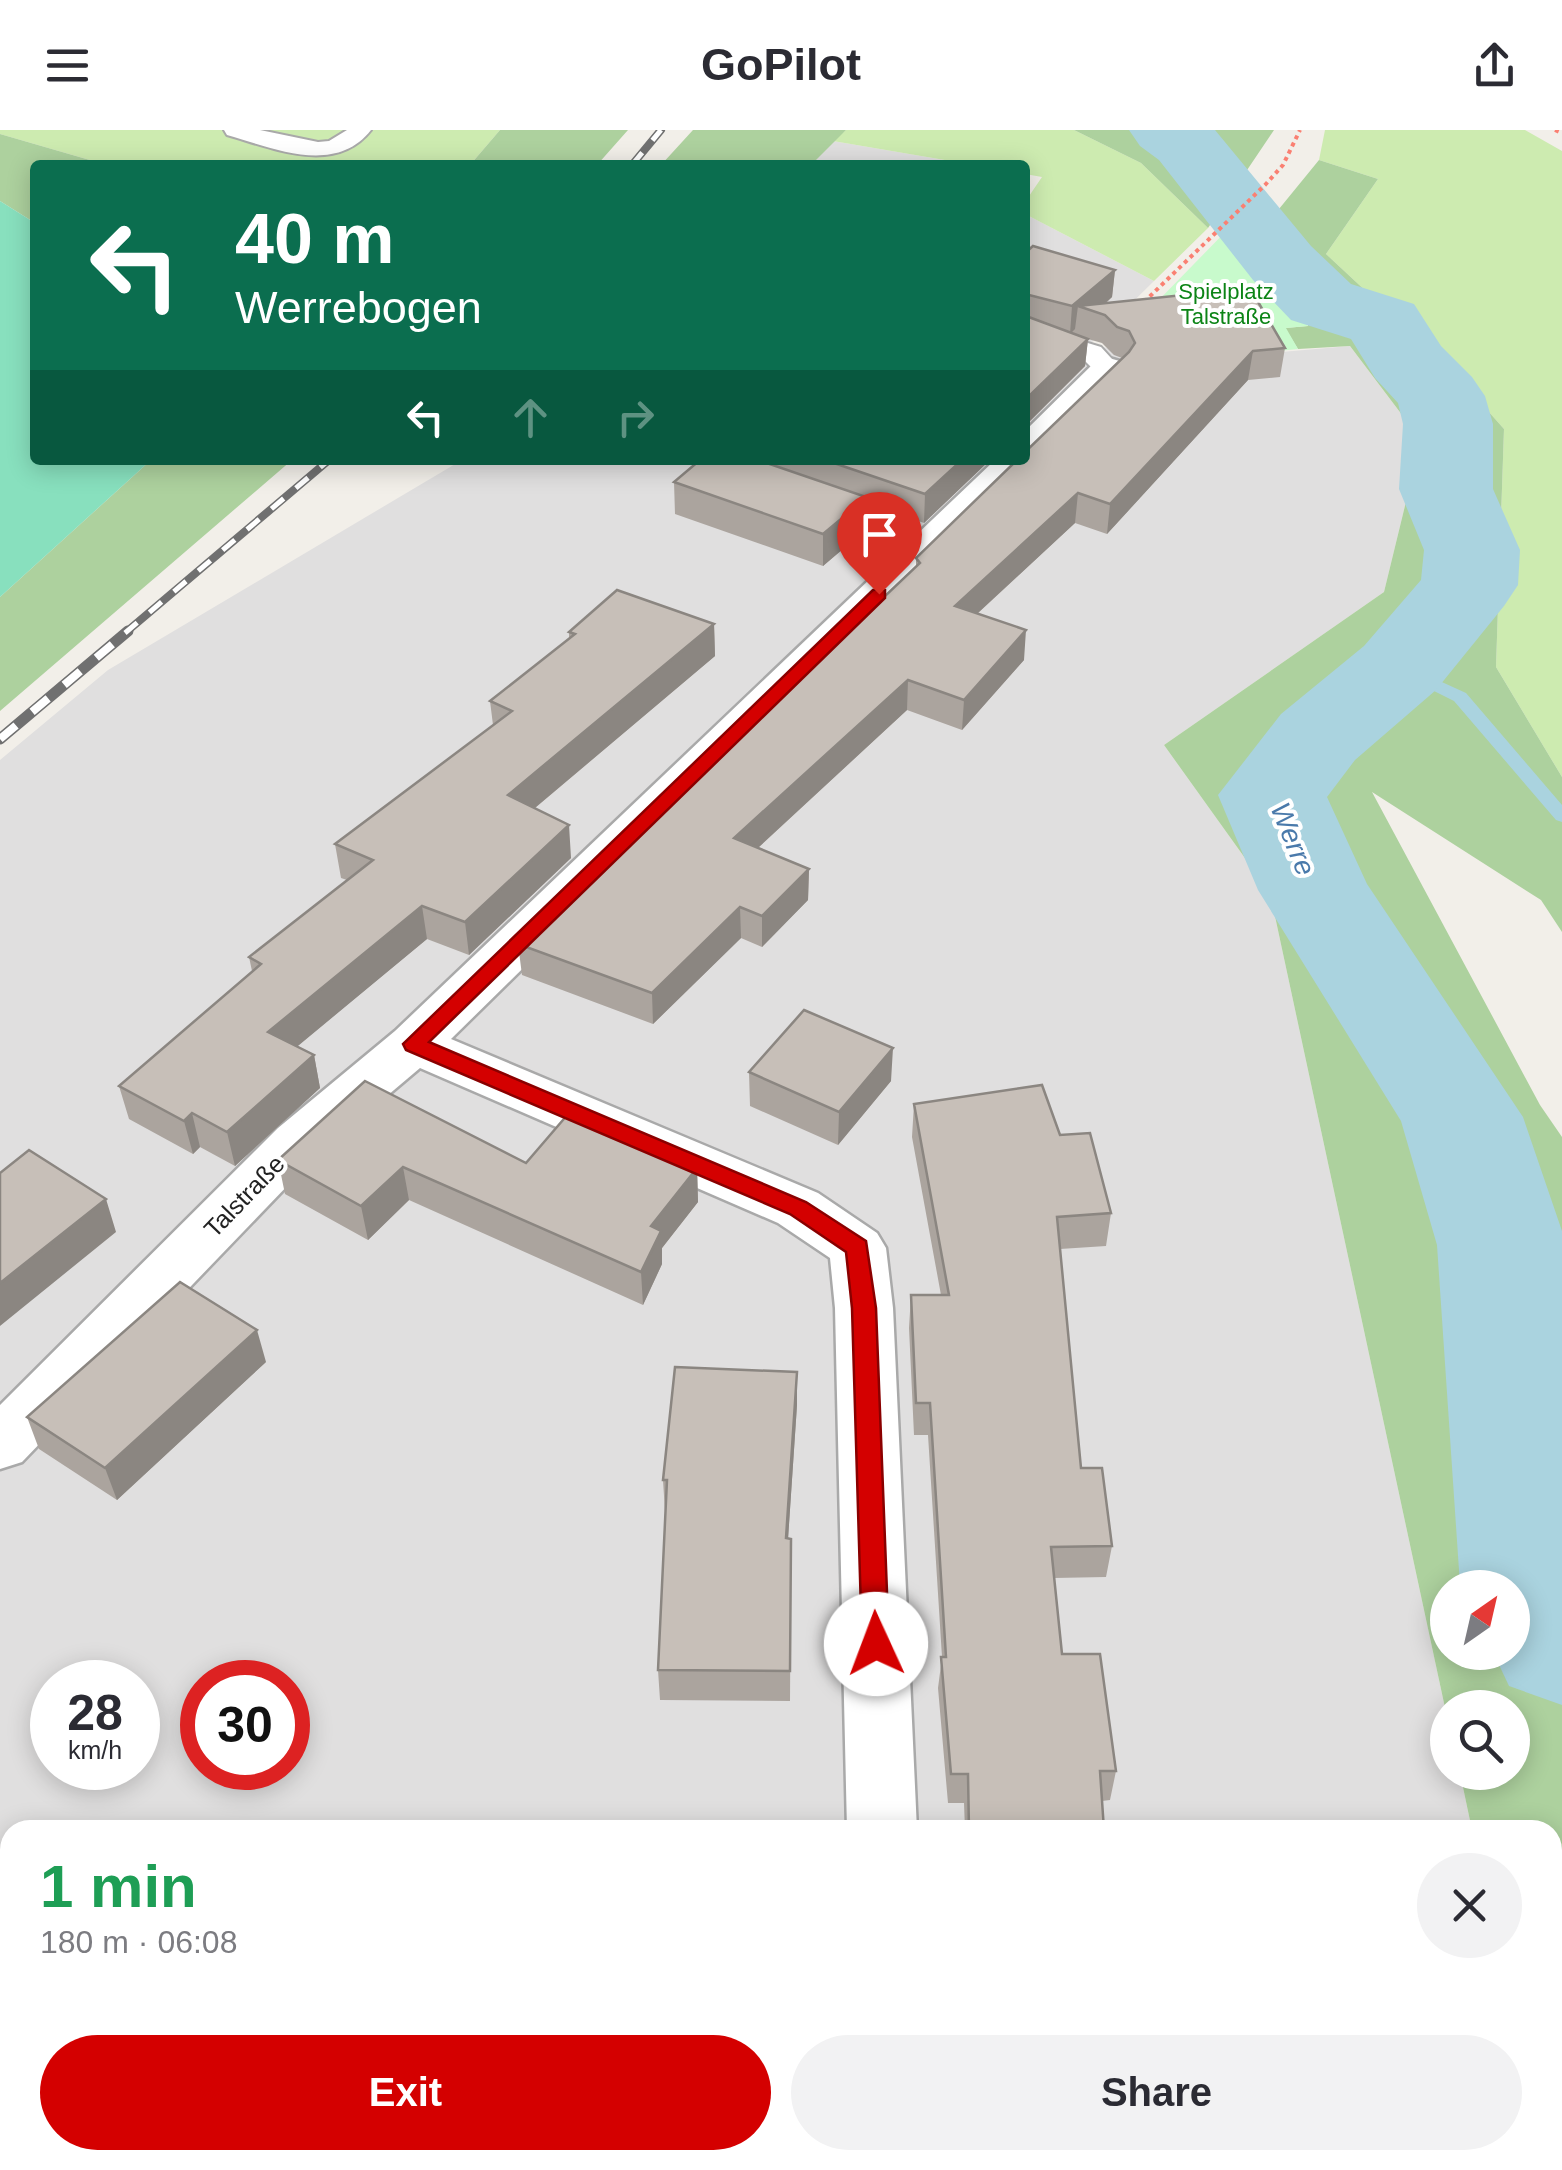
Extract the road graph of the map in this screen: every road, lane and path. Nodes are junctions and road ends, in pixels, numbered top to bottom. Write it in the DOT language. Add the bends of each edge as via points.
graph roads {
  1 [pos="236,130"];
  2 [pos="360,130"];
  3 [pos="1300,130"];
  4 [pos="1556,130"];
  5 [pos="1562,134"];
  6 [pos="1030,334"];
  7 [pos="1100,361"];
  8 [pos="1030,446"];
  9 [pos="1011,465"];
  10 [pos="414,1044"];
  11 [pos="0,1444"];
  12 [pos="882,1820"];
  1 -- 2 [label="lane" via="302,148 335,148"];
  3 -- 7 [label="path" via="1266,185"];
  4 -- 5 [label="path"];
  6 -- 7 [label="lane"];
  7 -- 8 [label="street"];
  9 -- 10 [label="street, Talstraße" via="916,534"];
  10 -- 11 [label="street, Talstraße" via="297,1142"];
  10 -- 12 [label="street" via="798,1208 858,1248"];
}
